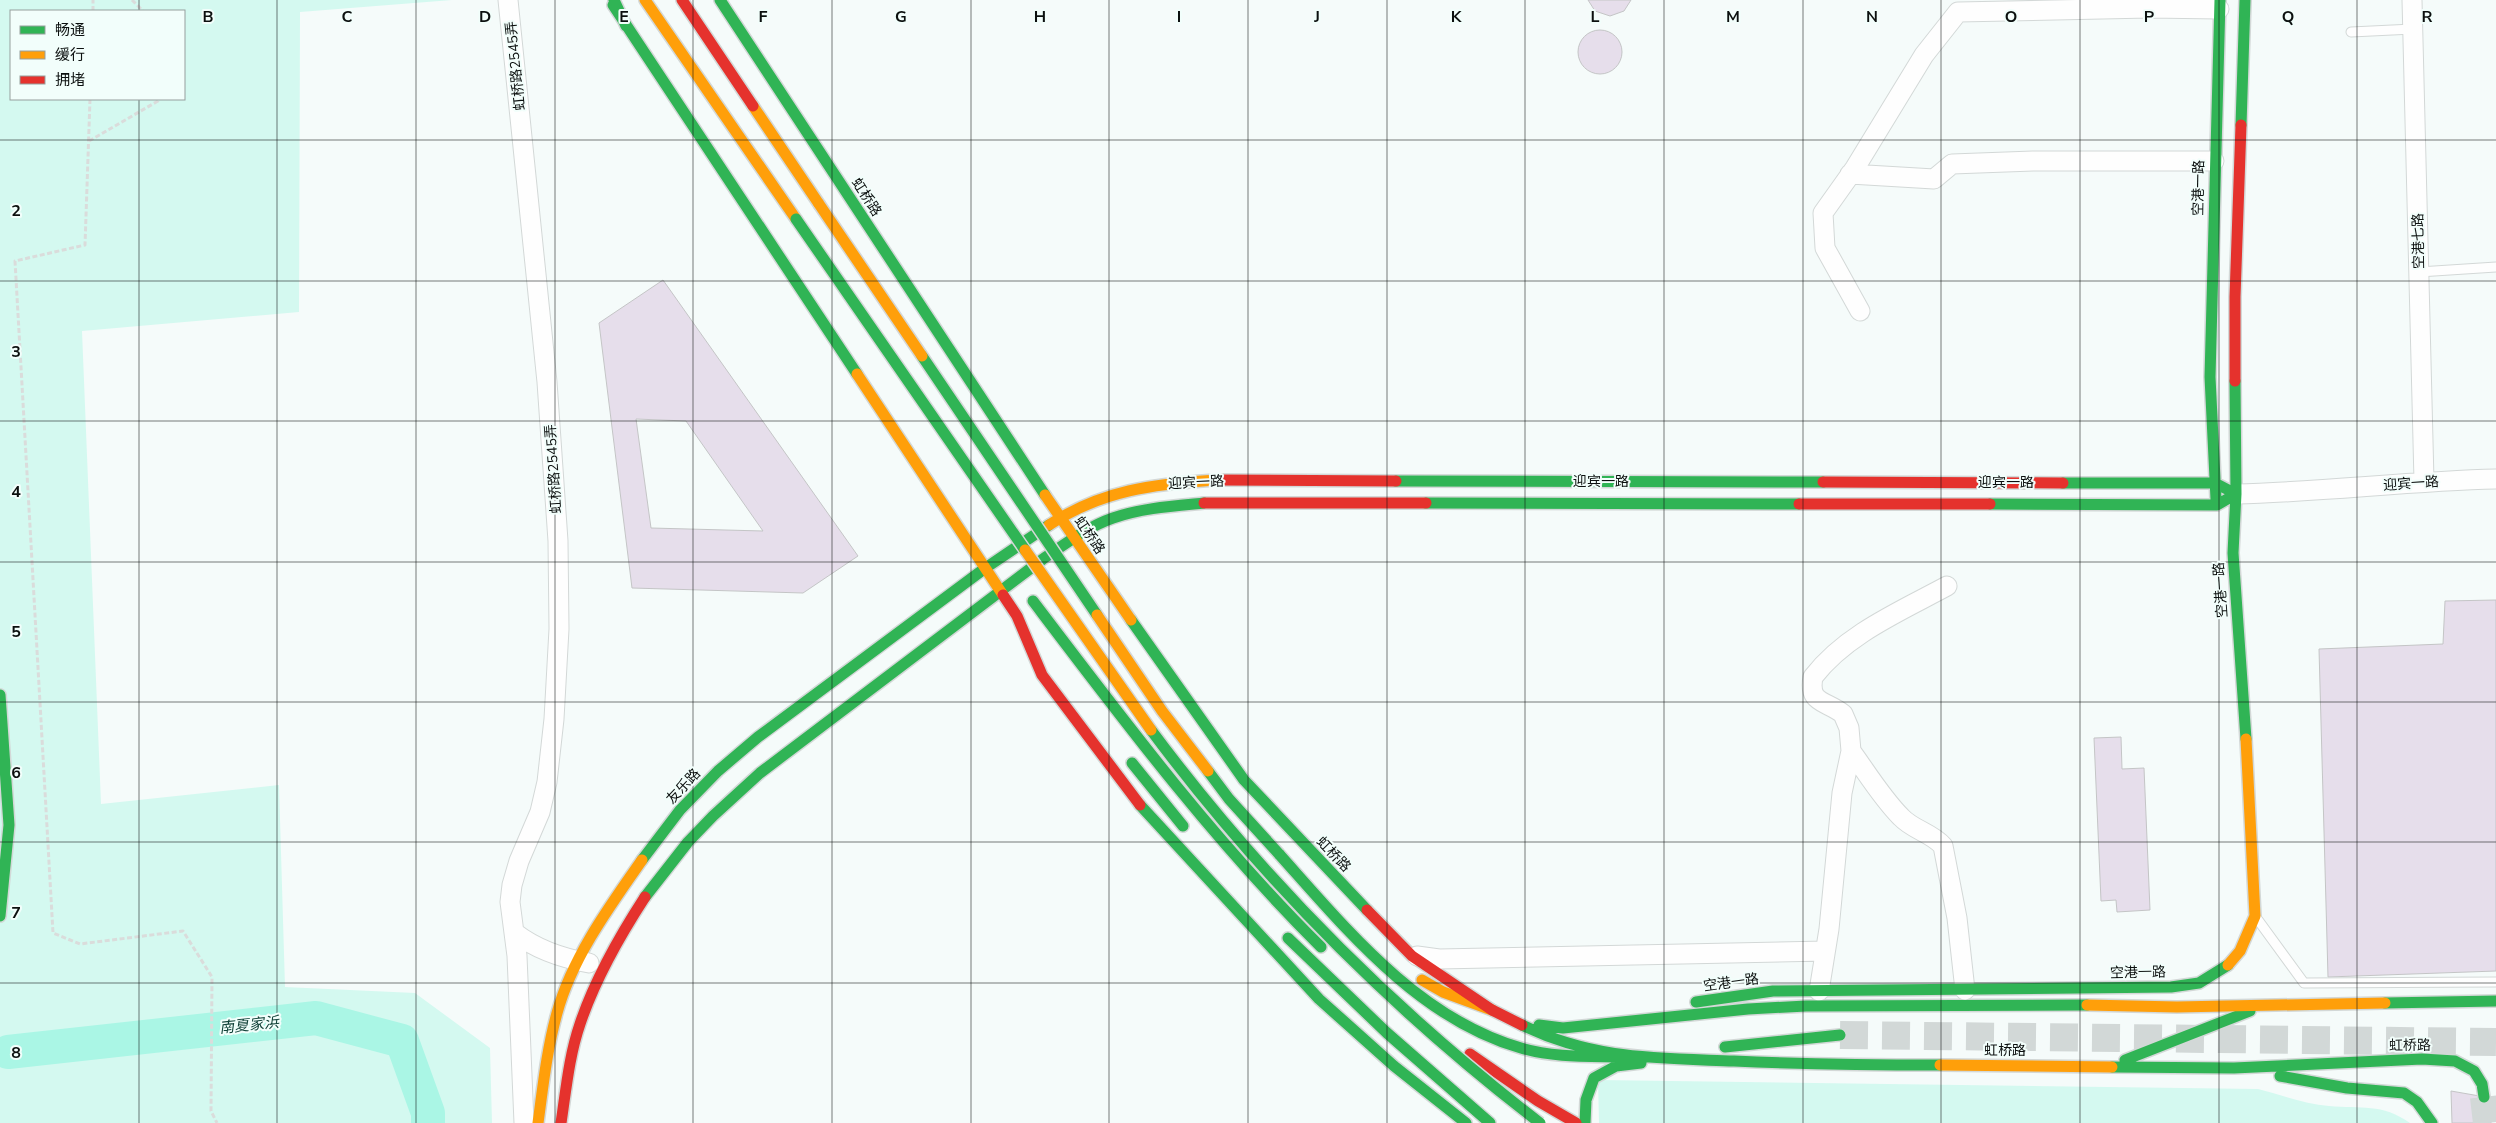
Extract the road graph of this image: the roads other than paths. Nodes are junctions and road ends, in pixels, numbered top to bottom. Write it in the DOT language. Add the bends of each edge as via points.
graph roads {
  1 [pos="508,0"];
  2 [pos="610,0"];
  3 [pos="614,0"];
  4 [pos="645,0"];
  5 [pos="682,0"];
  6 [pos="720,0"];
  7 [pos="2245,0"];
  8 [pos="2412,0"];
  9 [pos="2219,5"];
  10 [pos="626,26"];
  11 [pos="2413,29"];
  12 [pos="2351,32"];
  13 [pos="2214,161"];
  14 [pos="1850,174"];
  15 [pos="2496,267"];
  16 [pos="2419,272"];
  17 [pos="1860,311"];
  18 [pos="2496,479"];
  19 [pos="2424,481"];
  20 [pos="2215,483"];
  21 [pos="2236,494"];
  22 [pos="2219,513"];
  23 [pos="1060,518"];
  24 [pos="1073,538"];
  25 [pos="2233,553"];
  26 [pos="984,568"];
  27 [pos="1947,586"];
  28 [pos="999,590"];
  29 [pos="1033,601"];
  30 [pos="1017,616"];
  31 [pos="1040,643"];
  32 [pos="0,695"];
  33 [pos="1850,751"];
  34 [pos="1126,755"];
  35 [pos="1189,833"];
  36 [pos="0,916"];
  37 [pos="2255,916"];
  38 [pos="1280,930"];
  39 [pos="1348,930"];
  40 [pos="515,933"];
  41 [pos="1825,950"];
  42 [pos="1412,956"];
  43 [pos="578,961"];
  44 [pos="604,966"];
  45 [pos="2496,982"];
  46 [pos="1965,990"];
  47 [pos="1819,991"];
  48 [pos="1390,995"];
  49 [pos="2496,1001"];
  50 [pos="2266,1005"];
  51 [pos="1492,1010"];
  52 [pos="1512,1019"];
  53 [pos="1626,1022"];
  54 [pos="1703,1026"];
  55 [pos="1771,1030"];
  56 [pos="1626,1057"];
  57 [pos="1675,1058"];
  58 [pos="2113,1065"];
  59 [pos="2234,1068"];
  60 [pos="2484,1097"];
  61 [pos="524,1123"];
  62 [pos="538,1123"];
  63 [pos="561,1123"];
  64 [pos="1466,1123"];
  65 [pos="1490,1123"];
  66 [pos="1531,1123"];
  67 [pos="1540,1123"];
  68 [pos="1576,1123"];
  69 [pos="1585,1123"];
  70 [pos="2432,1123"];
  1 -- 40 [label="street, 虹桥路2545弄" via="547,382 558,541 559,619 547,782 540,812 512,885 510,902"];
  2 -- 10 [label="main road"];
  3 -- 10 [label="main road"];
  4 -- 48 [label="main road, bridge" via="1124,692 1218,815 1277,883"];
  5 -- 39 [label="main road, bridge" via="1156,703 1229,799"];
  6 -- 23 [label="main road, 虹桥路"];
  7 -- 21 [label="main road, 空港一路" via="2235,297"];
  8 -- 11 [label="street, 空港七路"];
  9 -- 13 [label="main road, 空港一路"];
  9 -- 14 [label="street" via="1958,12 1924,55"];
  10 -- 26 [label="main road"];
  11 -- 12 [label="lane"];
  11 -- 16 [label="street, 空港七路"];
  13 -- 14 [label="street" via="1952,164 1934,179"];
  13 -- 20 [label="main road, 空港一路" via="2210,377"];
  14 -- 17 [label="street" via="1823,213 1826,248"];
  15 -- 16 [label="lane"];
  16 -- 19 [label="street, 空港七路"];
  18 -- 19 [label="street, 迎宾一路"];
  19 -- 21 [label="street, 迎宾一路"];
  20 -- 21 [label="main road, 迎宾一路"];
  20 -- 22 [label="main road, 空港一路"];
  20 -- 23 [label="main road, 迎宾一路" via="1216,480 1156,484 1102,498"];
  21 -- 22 [label="main road, 迎宾一路"];
  21 -- 25 [label="main road, 空港一路"];
  22 -- 24 [label="main road, 迎宾一路" via="1217,502 1160,506 1112,519"];
  22 -- 25 [label="main road, 空港一路"];
  23 -- 24 [label="main road, 虹桥路"];
  23 -- 26 [label="main road, 迎宾一路"];
  24 -- 28 [label="main road, 迎宾一路"];
  24 -- 42 [label="main road, 虹桥路" via="1244,780"];
  25 -- 37 [label="main road, 空港一路"];
  26 -- 28 [label="main road"];
  26 -- 43 [label="main road, 友乐路" via="758,737 718,771 680,810 614,900"];
  27 -- 33 [label="street" via="1888,617 1845,645 1813,677 1812,692 1816,698 1843,714 1849,728"];
  28 -- 30 [label="main road"];
  28 -- 44 [label="main road" via="737,793 669,866"];
  29 -- 66 [label="main road" via="1202,822 1287,915 1474,1083"];
  30 -- 31 [label="main road"];
  30 -- 64 [label="main road" via="1042,674 1148,815 1318,999 1394,1066"];
  32 -- 36 [label="main road" via="9,825"];
  33 -- 41 [label="street" via="1842,794"];
  33 -- 46 [label="street" via="1900,817 1943,846 1958,918"];
  34 -- 35 [label="main road"];
  37 -- 45 [label="lane" via="2304,983"];
  37 -- 46 [label="main road, 空港一路" via="2240,951 2224,970 2199,983 2171,987"];
  38 -- 65 [label="main road" via="1346,995"];
  39 -- 51 [label="main road" via="1399,966 1444,992"];
  39 -- 56 [label="main road" via="1411,988 1459,1022 1495,1040 1557,1054"];
  40 -- 43 [label="street" via="530,945"];
  40 -- 61 [label="street, 虹桥路2545弄"];
  41 -- 42 [label="street" via="1439,960"];
  41 -- 47 [label="street"];
  42 -- 51 [label="main road, 虹桥路"];
  43 -- 44 [label="street"];
  43 -- 62 [label="main road, 友乐路" via="557,1012"];
  44 -- 63 [label="main road" via="580,1025"];
  46 -- 47 [label="main road, 空港一路"];
  47 -- 53 [label="main road, 空港一路" via="1773,991 1694,1002"];
  48 -- 67 [label="main road, bridge" via="1452,1052"];
  48 -- 68 [label="main road, bridge" via="1489,1067"];
  49 -- 50 [label="main road, 虹桥路"];
  50 -- 53 [label="main road, 虹桥路" via="1806,1006"];
  50 -- 58 [label="main road"];
  51 -- 52 [label="main road, 虹桥路"];
  52 -- 53 [label="main road, 虹桥路" via="1562,1028"];
  52 -- 56 [label="main road, 虹桥路" via="1542,1035 1574,1046"];
  53 -- 54 [label="main road"];
  55 -- 56 [label="main road" via="1840,1035"];
  56 -- 57 [label="main road, 虹桥路"];
  57 -- 58 [label="main road, 虹桥路" via="1815,1064"];
  57 -- 69 [label="main road" via="1616,1066 1594,1078 1586,1100"];
  58 -- 59 [label="main road, 虹桥路"];
  59 -- 60 [label="main road, 虹桥路" via="2422,1058 2455,1061 2474,1071 2482,1084"];
  59 -- 70 [label="main road" via="2347,1088 2404,1093 2417,1102"];
}
